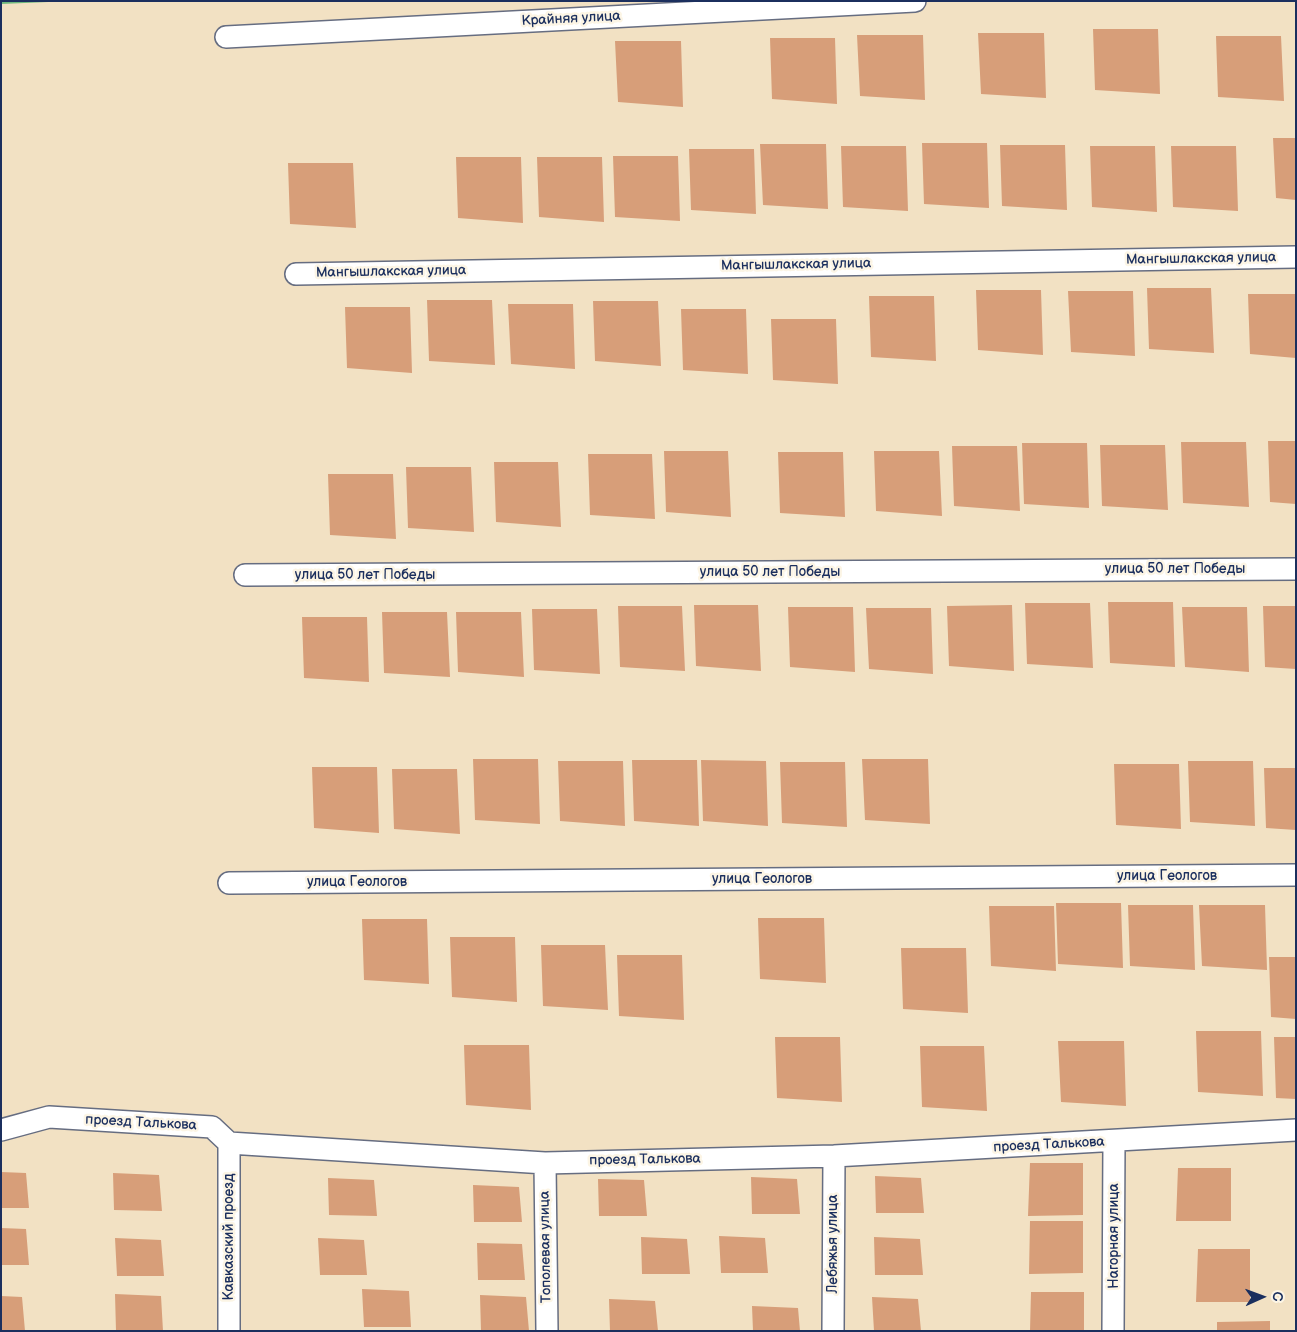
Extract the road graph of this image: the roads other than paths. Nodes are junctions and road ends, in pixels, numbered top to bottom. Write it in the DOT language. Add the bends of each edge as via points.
graph roads {
  1 [pos="915,1"];
  2 [pos="226,38"];
  3 [pos="1296,257"];
  4 [pos="296,274"];
  5 [pos="1296,568"];
  6 [pos="245,575"];
  7 [pos="1296,875"];
  8 [pos="229,883"];
  9 [pos="1,1130"];
  10 [pos="1296,1130"];
  11 [pos="1114,1141"];
  12 [pos="229,1142"];
  13 [pos="834,1156"];
  14 [pos="545,1163"];
  15 [pos="229,1331"];
  16 [pos="547,1331"];
  17 [pos="833,1331"];
  18 [pos="1113,1331"];
  1 -- 2 [label="street, Крайняя улица"];
  3 -- 4 [label="street, Мангышлакская улица"];
  5 -- 6 [label="street, улица 50 лет Победы"];
  7 -- 8 [label="street, улица Геологов"];
  9 -- 12 [label="street, проезд Талькова" via="49,1117 212,1127"];
  10 -- 11 [label="street, проезд Талькова"];
  11 -- 13 [label="street, проезд Талькова"];
  11 -- 18 [label="street, Нагорная улица"];
  12 -- 14 [label="street, проезд Талькова"];
  12 -- 15 [label="street, Кавказский проезд"];
  13 -- 14 [label="street, проезд Талькова"];
  13 -- 17 [label="street, Лебяжья улица"];
  14 -- 16 [label="street, Тополевая улица"];
}
